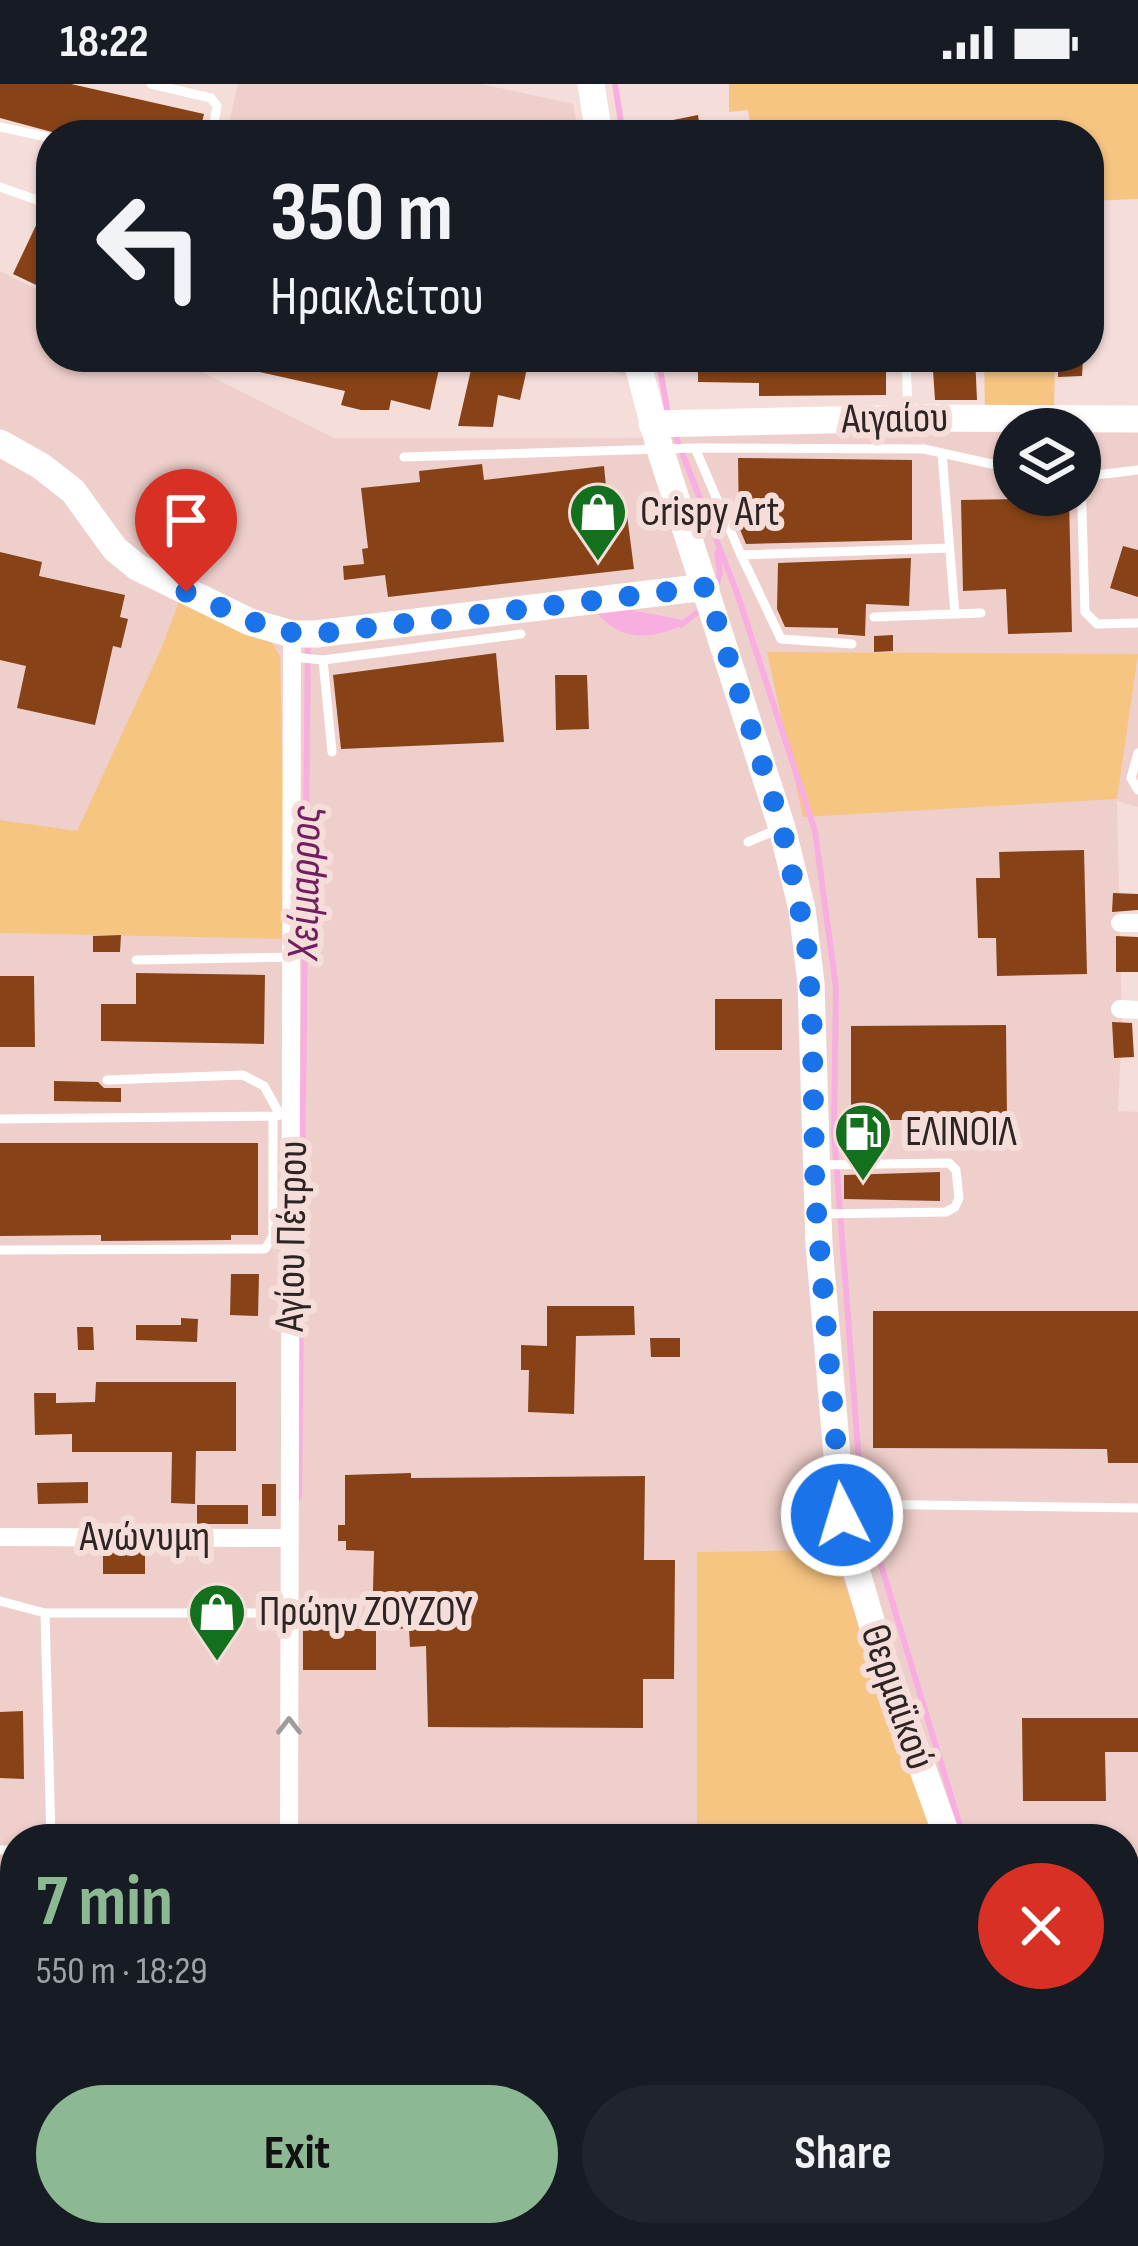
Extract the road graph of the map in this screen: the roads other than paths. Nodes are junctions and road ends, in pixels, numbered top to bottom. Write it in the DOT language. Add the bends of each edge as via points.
graph roads {
  1 [pos="151,84"];
  2 [pos="591,84"];
  3 [pos="215,120"];
  4 [pos="597,120"];
  5 [pos="0,127"];
  6 [pos="36,135"];
  7 [pos="0,188"];
  8 [pos="36,200"];
  9 [pos="640,372"];
  10 [pos="906,372"];
  11 [pos="908,418"];
  12 [pos="1138,419"];
  13 [pos="656,436"];
  14 [pos="0,443"];
  15 [pos="695,448"];
  16 [pos="942,453"];
  17 [pos="404,457"];
  18 [pos="993,464"];
  19 [pos="1138,470"];
  20 [pos="1101,474"];
  21 [pos="1081,516"];
  22 [pos="949,548"];
  23 [pos="741,555"];
  24 [pos="706,587"];
  25 [pos="955,614"];
  26 [pos="981,614"];
  27 [pos="874,617"];
  28 [pos="1138,623"];
  29 [pos="521,634"];
  30 [pos="852,644"];
  31 [pos="292,645"];
  32 [pos="322,660"];
  33 [pos="332,752"];
  34 [pos="1138,753"];
  35 [pos="1138,790"];
  36 [pos="782,828"];
  37 [pos="748,842"];
  38 [pos="293,957"];
  39 [pos="136,960"];
  40 [pos="107,1080"];
  41 [pos="282,1114"];
  42 [pos="0,1119"];
  43 [pos="814,1165"];
  44 [pos="817,1214"];
  45 [pos="0,1250"];
  46 [pos="841,1503"];
  47 [pos="1137,1506"];
  48 [pos="0,1537"];
  49 [pos="290,1538"];
  50 [pos="0,1601"];
  51 [pos="45,1613"];
  52 [pos="290,1613"];
  53 [pos="51,1824"];
  54 [pos="289,1824"];
  55 [pos="943,1824"];
  1 -- 3 [label="lane" via="211,98"];
  2 -- 4 [label="street"];
  5 -- 6 [label="lane"];
  7 -- 8 [label="lane"];
  9 -- 13 [label="street, Θερμαϊκού"];
  10 -- 11 [label="lane"];
  11 -- 12 [label="street, Αιγαίου"];
  11 -- 13 [label="street, Αιγαίου"];
  13 -- 15 [label="lane"];
  13 -- 17 [label="lane"];
  13 -- 24 [label="street, Θερμαϊκού"];
  14 -- 31 [label="street" via="73,491 126,560"];
  15 -- 16 [label="lane"];
  15 -- 23 [label="lane"];
  16 -- 18 [label="lane"];
  16 -- 22 [label="lane"];
  19 -- 20 [label="lane"];
  21 -- 28 [label="lane" via="1085,612 1097,624"];
  22 -- 23 [label="lane"];
  22 -- 25 [label="lane"];
  23 -- 30 [label="lane" via="781,639"];
  24 -- 31 [label="street"];
  24 -- 36 [label="street, Θερμαϊκού"];
  25 -- 26 [label="lane"];
  25 -- 27 [label="lane"];
  29 -- 32 [label="lane"];
  31 -- 32 [label="lane"];
  31 -- 38 [label="street, Αγίου Πέτρου"];
  32 -- 33 [label="lane"];
  34 -- 35 [label="lane"];
  36 -- 37 [label="lane"];
  36 -- 43 [label="street, Θερμαϊκού" via="809,960"];
  38 -- 39 [label="lane"];
  38 -- 41 [label="street, Αγίου Πέτρου"];
  40 -- 41 [label="lane" via="243,1075 264,1086"];
  41 -- 42 [label="lane"];
  41 -- 45 [label="lane" via="273,1236 265,1249"];
  41 -- 49 [label="street, Αγίου Πέτρου"];
  43 -- 44 [label="street, Θερμαϊκού"];
  43 -- 44 [label="lane" via="949,1163 959,1198 946,1212"];
  44 -- 46 [label="street, Θερμαϊκού"];
  46 -- 47 [label="lane"];
  46 -- 55 [label="street, Θερμαϊκού" via="870,1620"];
  48 -- 49 [label="street, Ανώνυμη"];
  49 -- 52 [label="street, Αγίου Πέτρου"];
  50 -- 51 [label="lane"];
  51 -- 52 [label="lane"];
  51 -- 53 [label="lane"];
  54 -- 52 [label="street, Αγίου Πέτρου, one-way"];
}
